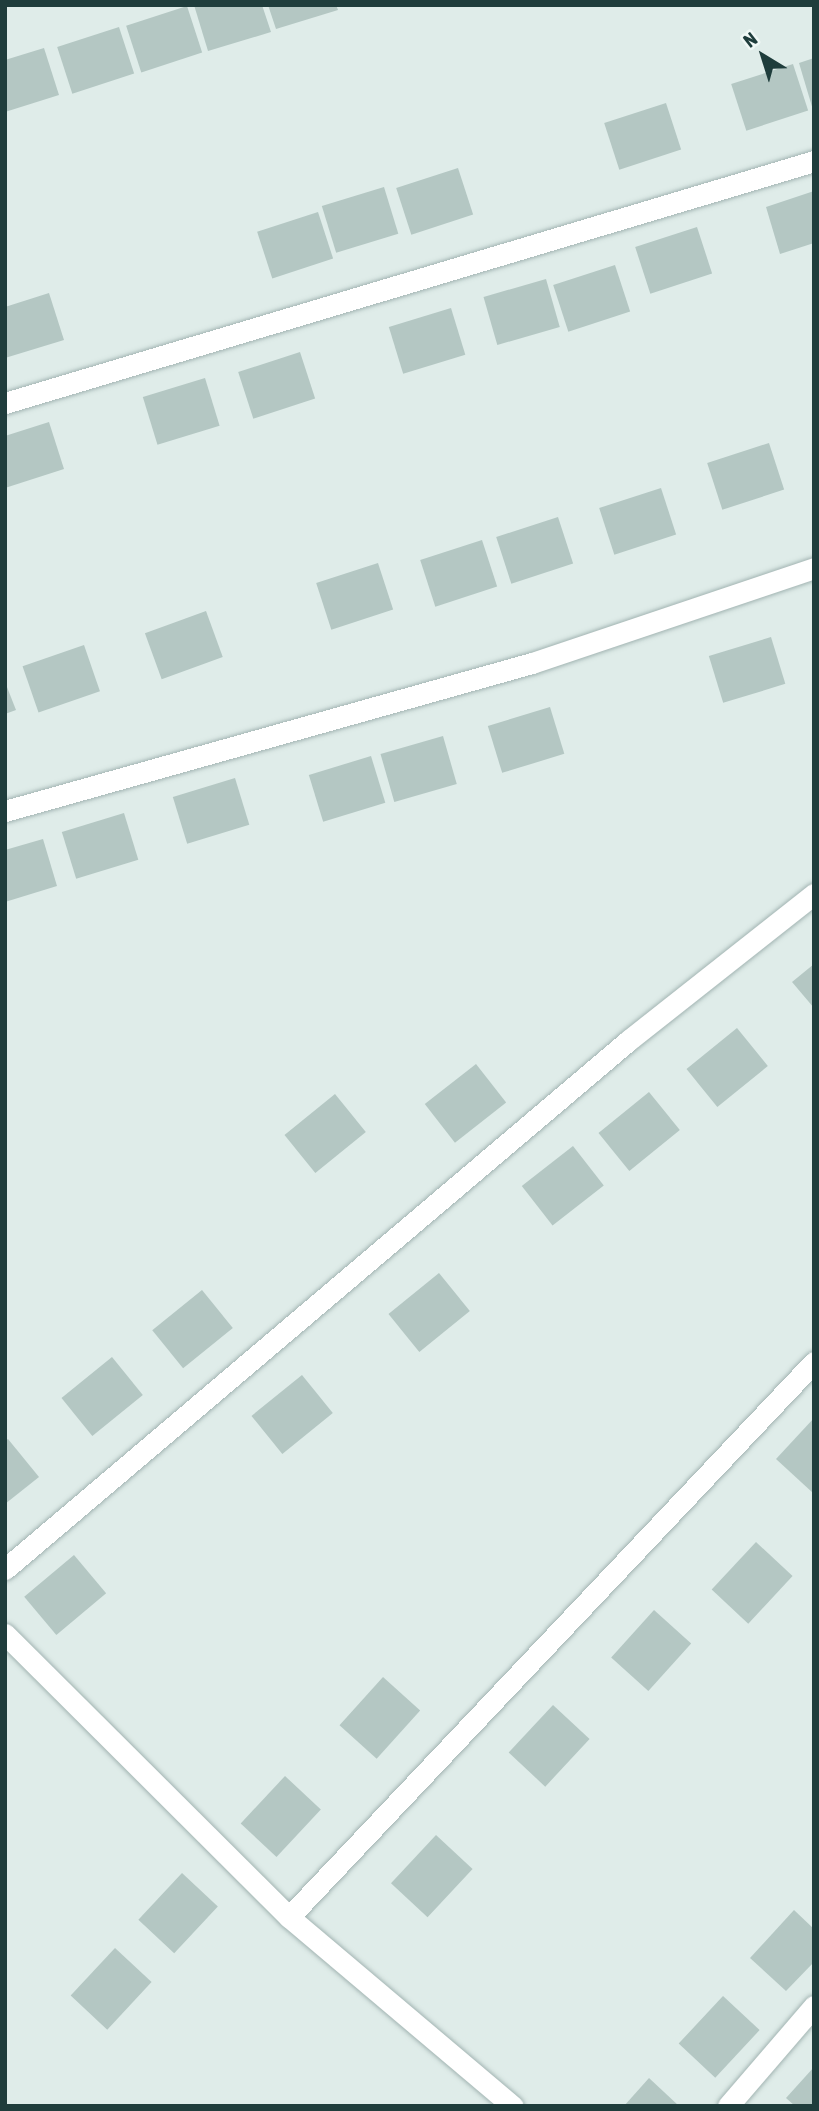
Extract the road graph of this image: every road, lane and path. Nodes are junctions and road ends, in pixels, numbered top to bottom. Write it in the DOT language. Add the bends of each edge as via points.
graph roads {
  1 [pos="814,161"];
  2 [pos="5,403"];
  3 [pos="814,568"];
  4 [pos="5,811"];
  5 [pos="814,894"];
  6 [pos="814,1362"];
  7 [pos="5,1569"];
  8 [pos="5,1634"];
  9 [pos="289,1917"];
  10 [pos="814,2006"];
  11 [pos="513,2106"];
  12 [pos="727,2106"];
  1 -- 2 [label="street"];
  3 -- 4 [label="street" via="532,663"];
  5 -- 7 [label="street" via="629,1040"];
  6 -- 9 [label="street"];
  8 -- 9 [label="street"];
  9 -- 11 [label="street"];
  10 -- 12 [label="street"];
}
